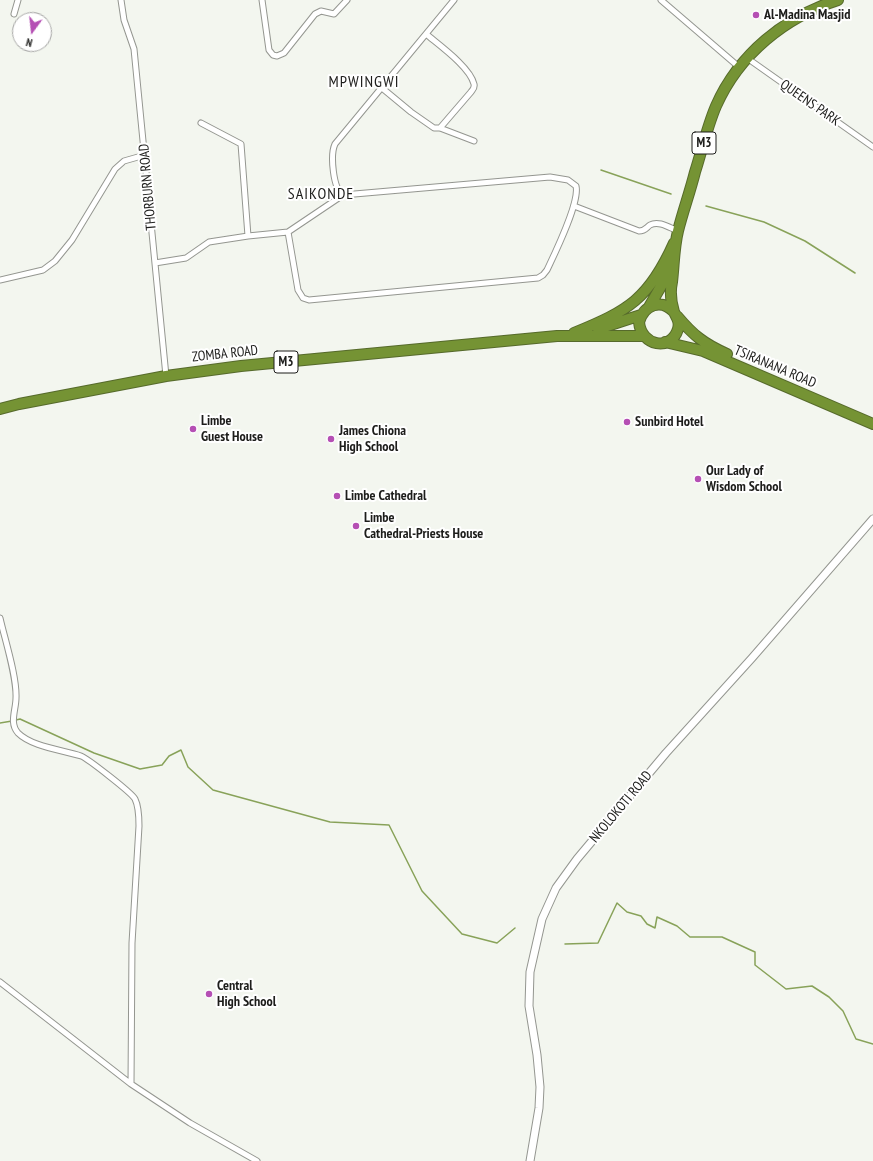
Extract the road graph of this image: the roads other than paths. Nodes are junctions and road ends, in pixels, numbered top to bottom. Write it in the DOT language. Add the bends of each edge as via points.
graph roads {
  1 [pos="18,0"];
  2 [pos="121,0"];
  3 [pos="262,0"];
  4 [pos="347,0"];
  5 [pos="454,0"];
  6 [pos="661,0"];
  7 [pos="838,0"];
  8 [pos="15,12"];
  9 [pos="426,34"];
  10 [pos="747,58"];
  11 [pos="739,67"];
  12 [pos="382,88"];
  13 [pos="201,123"];
  14 [pos="440,128"];
  15 [pos="474,141"];
  16 [pos="873,147"];
  17 [pos="145,155"];
  18 [pos="343,195"];
  19 [pos="574,206"];
  20 [pos="288,232"];
  21 [pos="678,234"];
  22 [pos="248,236"];
  23 [pos="676,252"];
  24 [pos="155,263"];
  25 [pos="0,280"];
  26 [pos="649,307"];
  27 [pos="676,314"];
  28 [pos="641,315"];
  29 [pos="571,336"];
  30 [pos="643,336"];
  31 [pos="665,342"];
  32 [pos="166,376"];
  33 [pos="0,409"];
  34 [pos="873,416"];
  35 [pos="873,424"];
  36 [pos="873,519"];
  37 [pos="0,618"];
  38 [pos="0,982"];
  39 [pos="131,1084"];
  40 [pos="257,1161"];
  41 [pos="530,1161"];
  1 -- 8 [label="street"];
  2 -- 17 [label="street, THORBURN ROAD" via="124,20 134,49"];
  3 -- 4 [label="street" via="269,50 277,56 284,53 315,14 321,11 334,14"];
  5 -- 9 [label="street"];
  6 -- 11 [label="street"];
  7 -- 10 [label="highway, M3" via="815,8 787,23"];
  9 -- 12 [label="street"];
  9 -- 14 [label="street" via="459,63 474,83 471,92"];
  10 -- 11 [label="highway, M3"];
  10 -- 16 [label="street, QUEENS PARK"];
  11 -- 21 [label="highway, M3" via="722,94 709,125"];
  12 -- 14 [label="street" via="434,128"];
  12 -- 18 [label="street" via="333,150 337,188"];
  13 -- 22 [label="street" via="241,144"];
  14 -- 15 [label="street"];
  17 -- 24 [label="street, THORBURN ROAD"];
  17 -- 25 [label="street" via="124,161 115,169 72,240 50,266"];
  18 -- 19 [label="street" via="550,177 568,180 576,186"];
  18 -- 20 [label="street"];
  19 -- 20 [label="street" via="547,270 541,277 309,300 300,295"];
  19 -- 21 [label="street" via="639,231 652,224 658,224"];
  20 -- 22 [label="street"];
  21 -- 23 [label="highway, M3"];
  21 -- 29 [label="highway" via="663,267 647,290 629,306"];
  22 -- 24 [label="street" via="209,242 186,258"];
  23 -- 26 [label="highway, M3" via="664,281"];
  23 -- 27 [label="highway, M3" via="671,286"];
  24 -- 32 [label="street, THORBURN ROAD"];
  26 -- 27 [label="highway" via="663,304"];
  26 -- 28 [label="highway, M3"];
  27 -- 31 [label="highway, M3" via="678,330 673,338"];
  27 -- 34 [label="highway, TSIRANANA ROAD" via="692,334 705,344"];
  28 -- 29 [label="highway, ZOMBA ROAD / M3"];
  28 -- 30 [label="highway" via="640,327"];
  29 -- 30 [label="highway, ZOMBA ROAD / M3"];
  29 -- 32 [label="highway, ZOMBA ROAD / M3" via="241,366"];
  30 -- 31 [label="highway, M3" via="655,343"];
  31 -- 35 [label="highway, TSIRANANA ROAD / M3" via="703,351"];
  32 -- 33 [label="highway, ZOMBA ROAD / M3"];
  36 -- 41 [label="main road, NKOLOKOTI ROAD" via="666,753 576,859 556,888 542,919 530,972 529,1006 538,1055 540,1087"];
  37 -- 39 [label="street" via="16,698 13,723 18,733 27,740 88,760 136,800 139,814 132,943"];
  38 -- 39 [label="street"];
  39 -- 40 [label="street" via="190,1123"];
}
